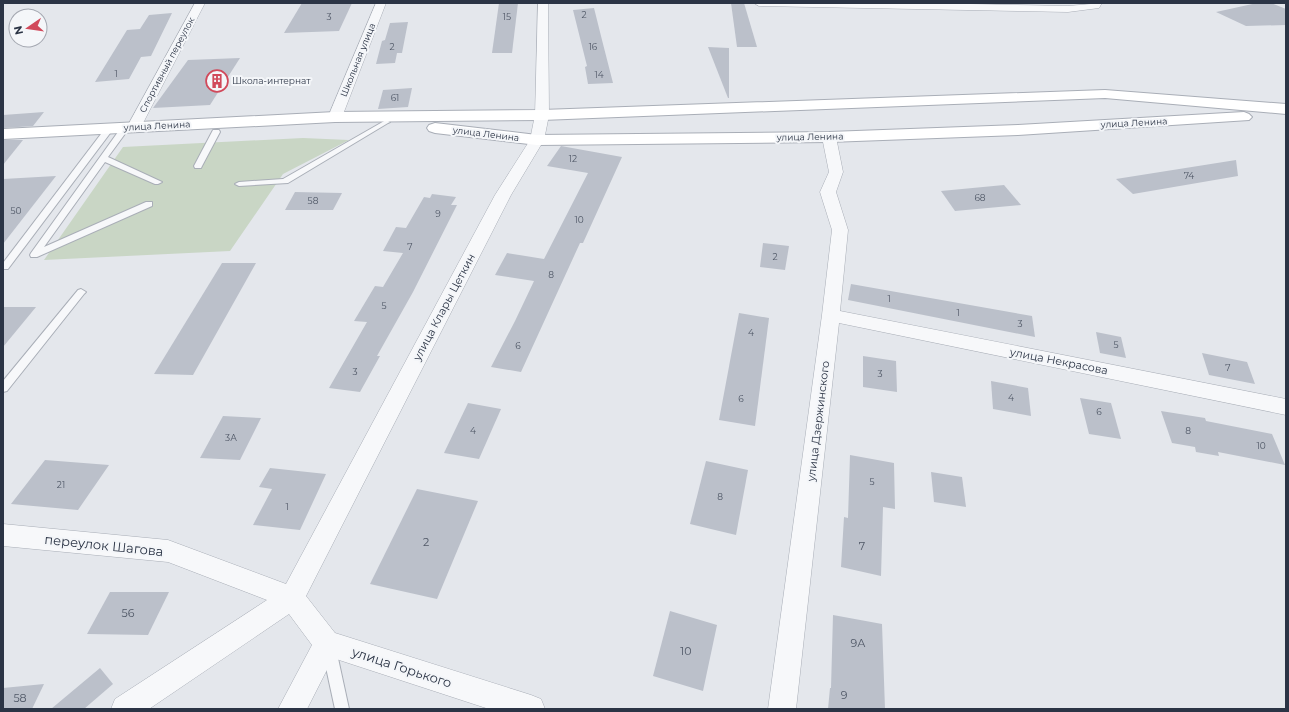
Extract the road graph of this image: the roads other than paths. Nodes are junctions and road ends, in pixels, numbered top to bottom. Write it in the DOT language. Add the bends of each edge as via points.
graph roads {
  1 [pos="200,3"];
  2 [pos="381,3"];
  3 [pos="544,3"];
  4 [pos="759,3"];
  5 [pos="1097,3"];
  6 [pos="1000,5"];
  7 [pos="1286,109"];
  8 [pos="1286,114"];
  9 [pos="542,115"];
  10 [pos="335,117"];
  11 [pos="386,122"];
  12 [pos="130,127"];
  13 [pos="110,128"];
  14 [pos="216,132"];
  15 [pos="3,134"];
  16 [pos="829,137"];
  17 [pos="537,140"];
  18 [pos="103,158"];
  19 [pos="198,166"];
  20 [pos="158,182"];
  21 [pos="239,184"];
  22 [pos="149,204"];
  23 [pos="5,267"];
  24 [pos="81,292"];
  25 [pos="832,315"];
  26 [pos="3,388"];
  27 [pos="1286,407"];
  28 [pos="3,535"];
  29 [pos="292,598"];
  30 [pos="328,643"];
  31 [pos="125,709"];
  32 [pos="292,709"];
  33 [pos="342,709"];
  34 [pos="531,709"];
  35 [pos="782,709"];
  1 -- 12 [label="street, Спортивный переулок"];
  2 -- 10 [label="street, Школьная улица"];
  3 -- 9 [label="street, улица Клары Цеткин"];
  4 -- 6 [label="street"];
  5 -- 6 [label="street" via="1095,6 1068,9"];
  7 -- 9 [label="main road, улица Ленина" via="1105,94"];
  8 -- 16 [label="main road, улица Ленина" via="1018,130"];
  9 -- 10 [label="main road, улица Ленина"];
  9 -- 17 [label="street, улица Клары Цеткин"];
  10 -- 11 [label="main road, улица Ленина"];
  10 -- 12 [label="main road, улица Ленина"];
  11 -- 17 [label="main road, улица Ленина"];
  11 -- 21 [label="lane" via="285,181"];
  12 -- 13 [label="main road, улица Ленина"];
  12 -- 18 [label="lane"];
  13 -- 15 [label="main road, улица Ленина"];
  13 -- 23 [label="lane"];
  14 -- 19 [label="lane"];
  16 -- 17 [label="main road, улица Ленина"];
  16 -- 25 [label="street, улица Дзержинского" via="836,172 828,192 840,230"];
  17 -- 29 [label="street, улица Клары Цеткин" via="503,196"];
  18 -- 20 [label="lane"];
  18 -- 22 [label="lane" via="34,256"];
  24 -- 26 [label="lane"];
  25 -- 27 [label="street, улица Некрасова"];
  25 -- 35 [label="street, улица Дзержинского"];
  28 -- 29 [label="street, переулок Шагова" via="168,551"];
  29 -- 30 [label="street"];
  29 -- 31 [label="street"];
  30 -- 32 [label="street"];
  30 -- 33 [label="lane"];
  30 -- 34 [label="street, улица Горького"];
}
